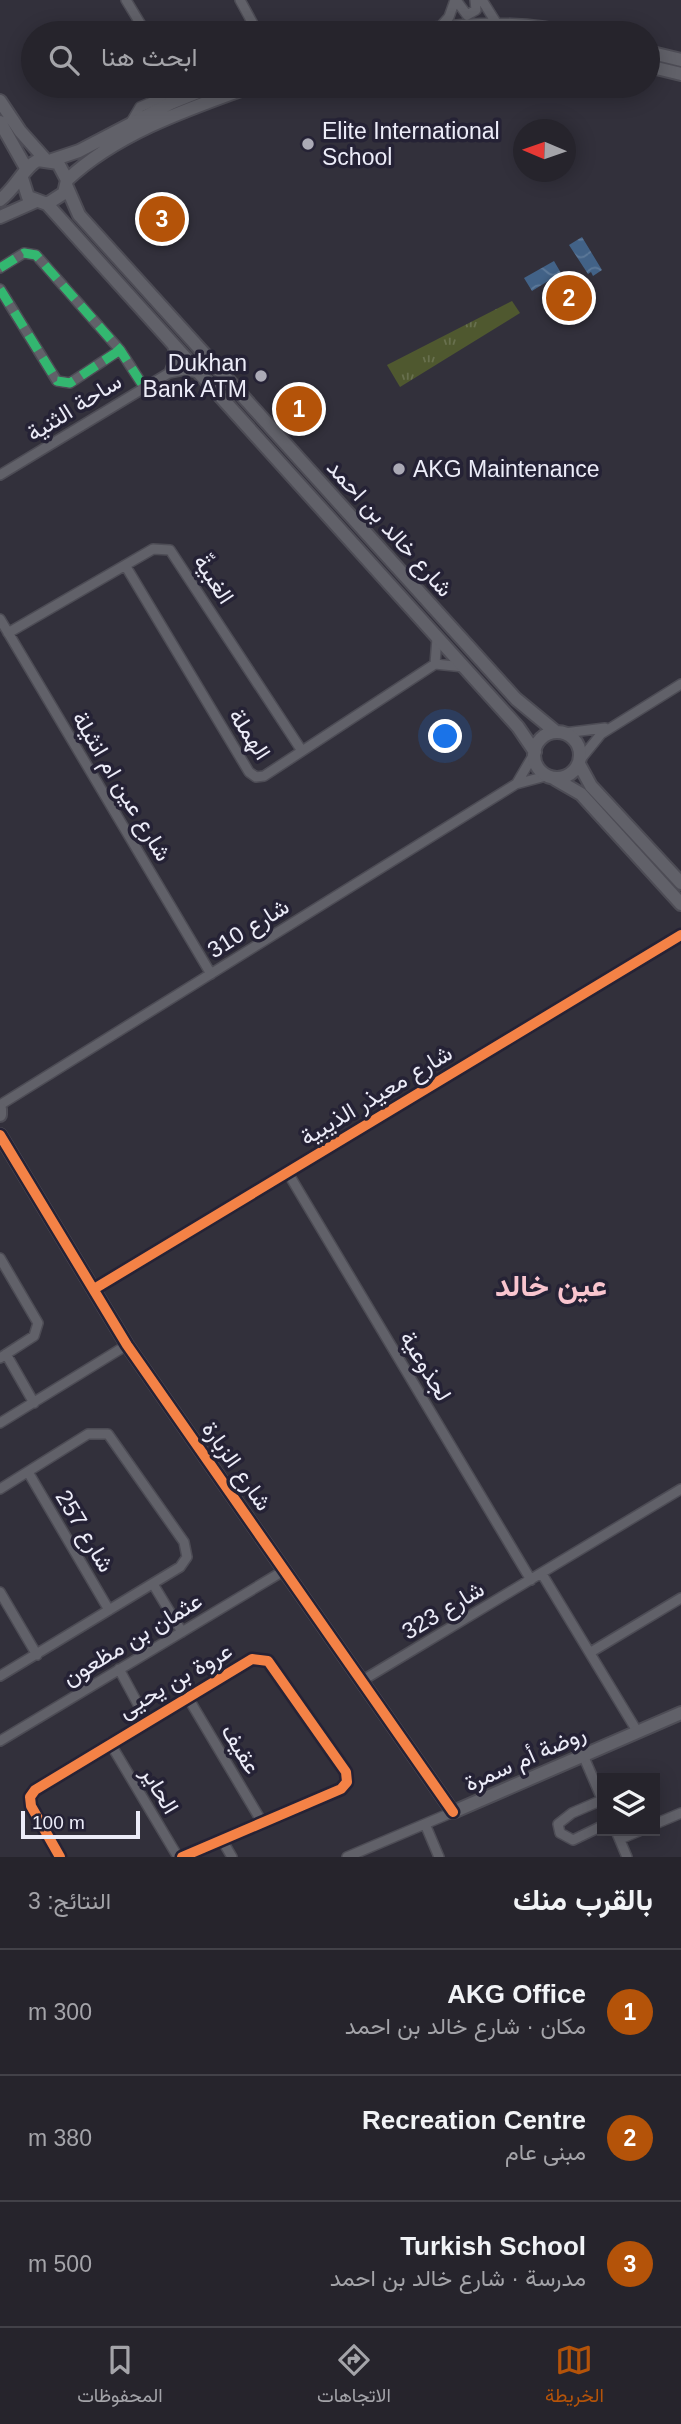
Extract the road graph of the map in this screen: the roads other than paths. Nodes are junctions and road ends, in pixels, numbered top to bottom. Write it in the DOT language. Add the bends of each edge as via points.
graph roads {
  1 [pos="126,0"];
  2 [pos="240,0"];
  3 [pos="456,0"];
  4 [pos="475,0"];
  5 [pos="482,0"];
  6 [pos="139,21"];
  7 [pos="251,21"];
  8 [pos="445,21"];
  9 [pos="495,21"];
  10 [pos="660,55"];
  11 [pos="681,60"];
  12 [pos="660,69"];
  13 [pos="681,74"];
  14 [pos="160,98"];
  15 [pos="187,98"];
  16 [pos="222,98"];
  17 [pos="0,101"];
  18 [pos="0,122"];
  19 [pos="130,124"];
  20 [pos="49,159"];
  21 [pos="24,173"];
  22 [pos="67,183"];
  23 [pos="0,200"];
  24 [pos="41,203"];
  25 [pos="0,217"];
  26 [pos="0,268"];
  27 [pos="0,289"];
  28 [pos="173,346"];
  29 [pos="120,350"];
  30 [pos="169,373"];
  31 [pos="198,373"];
  32 [pos="144,387"];
  33 [pos="0,475"];
  34 [pos="125,565"];
  35 [pos="0,619"];
  36 [pos="8,633"];
  37 [pos="437,638"];
  38 [pos="435,664"];
  39 [pos="464,667"];
  40 [pos="681,684"];
  41 [pos="610,727"];
  42 [pos="560,733"];
  43 [pos="302,751"];
  44 [pos="534,753"];
  45 [pos="580,762"];
  46 [pos="550,777"];
  47 [pos="516,784"];
  48 [pos="681,883"];
  49 [pos="681,904"];
  50 [pos="681,935"];
  51 [pos="211,974"];
  52 [pos="0,1107"];
  53 [pos="0,1115"];
  54 [pos="0,1135"];
  55 [pos="288,1173"];
  56 [pos="0,1258"];
  57 [pos="94,1289"];
  58 [pos="127,1345"];
  59 [pos="3,1356"];
  60 [pos="34,1403"];
  61 [pos="0,1423"];
  62 [pos="28,1472"];
  63 [pos="0,1489"];
  64 [pos="681,1489"];
  65 [pos="285,1570"];
  66 [pos="542,1574"];
  67 [pos="531,1580"];
  68 [pos="153,1584"];
  69 [pos="0,1592"];
  70 [pos="681,1598"];
  71 [pos="109,1611"];
  72 [pos="182,1632"];
  73 [pos="591,1652"];
  74 [pos="37,1654"];
  75 [pos="119,1670"];
  76 [pos="0,1676"];
  77 [pos="363,1680"];
  78 [pos="187,1696"];
  79 [pos="681,1713"];
  80 [pos="147,1721"];
  81 [pos="637,1731"];
  82 [pos="0,1741"];
  83 [pos="110,1743"];
  84 [pos="583,1755"];
  85 [pos="597,1788"];
  86 [pos="597,1802"];
  87 [pos="453,1812"];
  88 [pos="681,1813"];
  89 [pos="262,1822"];
  90 [pos="660,1822"];
  91 [pos="425,1824"];
  92 [pos="597,1828"];
  93 [pos="618,1836"];
  94 [pos="222,1840"];
  95 [pos="60,1857"];
  96 [pos="180,1857"];
  97 [pos="232,1857"];
  98 [pos="346,1857"];
  99 [pos="439,1857"];
  100 [pos="627,1857"];
  1 -- 6 [label="street"];
  2 -- 7 [label="street"];
  3 -- 4 [label="street" via="467,15 476,10"];
  3 -- 8 [label="street"];
  5 -- 9 [label="street"];
  10 -- 11 [label="main road"];
  12 -- 13 [label="main road"];
  14 -- 19 [label="street" via="141,107"];
  15 -- 19 [label="main road"];
  16 -- 22 [label="main road" via="106,149 85,162"];
  17 -- 20 [label="main road" via="20,131"];
  18 -- 21 [label="main road"];
  19 -- 20 [label="main road" via="79,152"];
  20 -- 21 [label="main road"];
  20 -- 22 [label="main road" via="63,168"];
  21 -- 23 [label="main road"];
  21 -- 24 [label="main road" via="24,191"];
  22 -- 24 [label="main road" via="59,198"];
  22 -- 42 [label="main road, شارع خالد بن احمد" via="79,215 524,708"];
  24 -- 25 [label="main road"];
  24 -- 28 [label="main road, شارع خالد بن احمد"];
  26 -- 29 [label="street" via="24,253 36,255"];
  27 -- 29 [label="street" via="57,381 70,383"];
  28 -- 30 [label="street"];
  28 -- 31 [label="main road, شارع خالد بن احمد"];
  29 -- 32 [label="street"];
  30 -- 31 [label="street, ساحة الثنية"];
  30 -- 32 [label="street, ساحة الثنية"];
  31 -- 37 [label="main road, شارع خالد بن احمد"];
  32 -- 33 [label="street, ساحة الثنية"];
  34 -- 36 [label="street, الغبيةّ"];
  34 -- 43 [label="street, الغبيةّ" via="153,549 166,548 175,554"];
  34 -- 43 [label="street, الهملة" via="249,772 264,776"];
  35 -- 36 [label="street, شارع عين ام انثيلة"];
  36 -- 51 [label="street, شارع عين ام انثيلة"];
  37 -- 38 [label="street"];
  37 -- 39 [label="main road, شارع خالد بن احمد"];
  38 -- 39 [label="street"];
  38 -- 43 [label="street, الهملة"];
  39 -- 44 [label="main road, شارع خالد بن احمد" via="524,734"];
  40 -- 41 [label="street"];
  41 -- 42 [label="street"];
  41 -- 45 [label="street" via="593,741"];
  42 -- 44 [label="main road" via="544,736"];
  42 -- 45 [label="main road" via="579,746"];
  44 -- 46 [label="main road" via="537,767"];
  44 -- 47 [label="street, شارع 310"];
  45 -- 46 [label="main road" via="567,777"];
  45 -- 48 [label="main road" via="591,786"];
  46 -- 47 [label="street, شارع 310"];
  46 -- 49 [label="main road" via="581,794"];
  47 -- 51 [label="street, شارع 310"];
  50 -- 55 [label="street, شارع معيذر الذيبية"];
  51 -- 52 [label="street, شارع 310"];
  52 -- 53 [label="main road"];
  54 -- 57 [label="main road, شارع الزبارة"];
  55 -- 57 [label="street, شارع معيذر الذيبية"];
  55 -- 67 [label="street, لجذوعية"];
  56 -- 59 [label="street" via="38,1323 34,1336"];
  57 -- 58 [label="main road, شارع الزبارة"];
  58 -- 60 [label="street"];
  58 -- 65 [label="main road, شارع الزبارة"];
  59 -- 60 [label="street"];
  60 -- 61 [label="street"];
  62 -- 63 [label="street"];
  62 -- 68 [label="street" via="88,1434 107,1434 187,1550 185,1562"];
  62 -- 71 [label="street, شارع 257"];
  64 -- 66 [label="street, شارع 323"];
  65 -- 72 [label="street, عثمان بن مظعون"];
  65 -- 77 [label="main road, شارع الزبارة"];
  66 -- 67 [label="street, شارع 323"];
  66 -- 73 [label="street"];
  67 -- 77 [label="street, شارع 323"];
  68 -- 71 [label="street"];
  68 -- 72 [label="street"];
  69 -- 74 [label="street"];
  70 -- 73 [label="street"];
  71 -- 74 [label="street"];
  72 -- 75 [label="street, عثمان بن مظعون"];
  73 -- 81 [label="street"];
  74 -- 76 [label="street"];
  75 -- 80 [label="street, عروة بن يحيى"];
  75 -- 82 [label="street, عثمان بن مظعون"];
  77 -- 87 [label="main road, شارع الزبارة"];
  78 -- 80 [label="street, عروة بن يحيى"];
  78 -- 89 [label="street, عقيف"];
  78 -- 89 [label="street, عروة بن يحيى" via="252,1659 268,1661 346,1772 347,1782 341,1789"];
  79 -- 81 [label="main road, روضة أم سمرة"];
  80 -- 83 [label="street, عروة بن يحيى"];
  81 -- 84 [label="main road, روضة أم سمرة"];
  83 -- 95 [label="street, عروة بن يحيى" via="30,1797"];
  83 -- 96 [label="street, الحاير"];
  84 -- 85 [label="street"];
  84 -- 87 [label="main road, روضة أم سمرة"];
  86 -- 92 [label="street" via="558,1824 560,1833 573,1840"];
  87 -- 91 [label="street, روضة أم سمرة"];
  88 -- 90 [label="street"];
  89 -- 94 [label="street, عروة بن يحيى"];
  91 -- 98 [label="street, روضة أم سمرة"];
  91 -- 99 [label="street"];
  93 -- 100 [label="street"];
  94 -- 96 [label="street, عروة بن يحيى"];
  94 -- 97 [label="street"];
}
